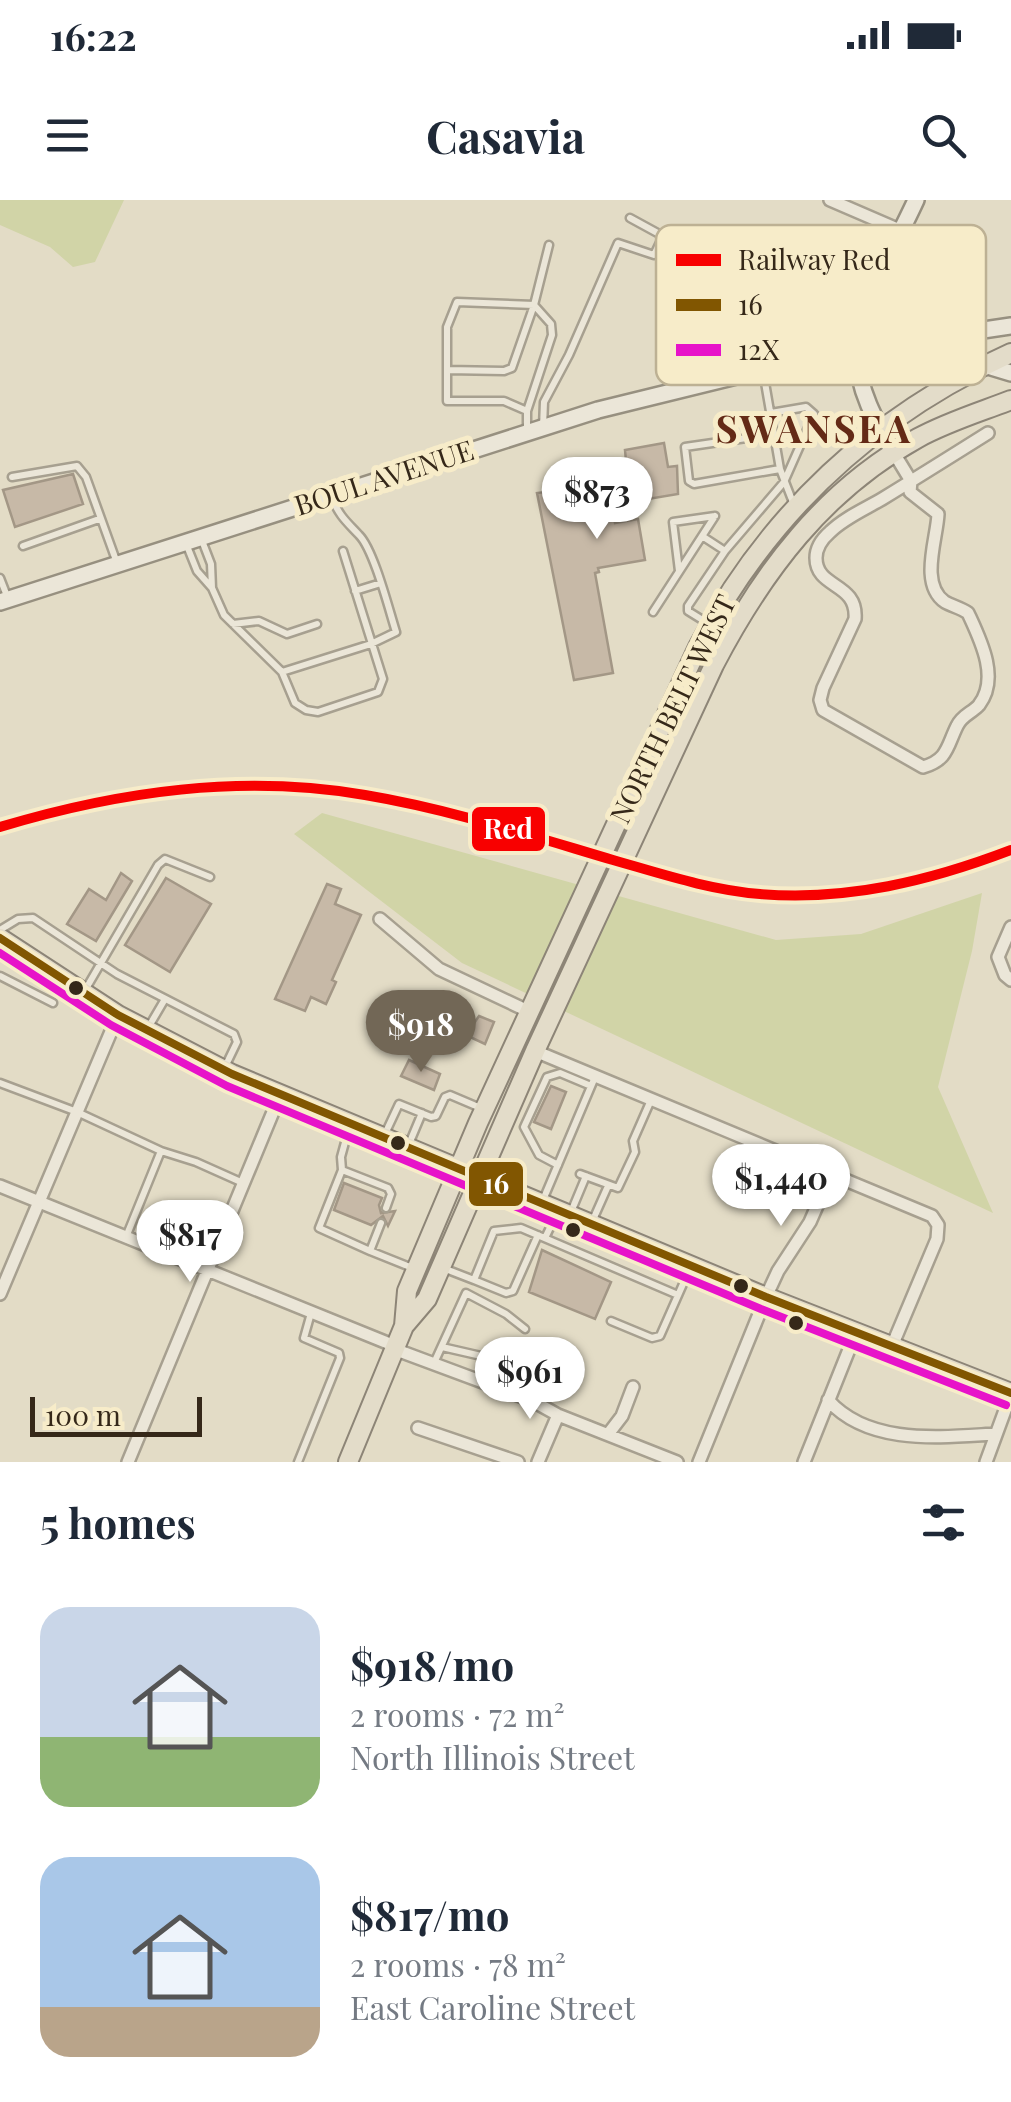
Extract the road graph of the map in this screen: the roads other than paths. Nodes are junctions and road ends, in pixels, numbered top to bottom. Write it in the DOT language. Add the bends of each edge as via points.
graph roads {
  1 [pos="830,200"];
  2 [pos="916,200"];
  3 [pos="630,218"];
  4 [pos="888,225"];
  5 [pos="905,225"];
  6 [pos="656,232"];
  7 [pos="549,245"];
  8 [pos="656,251"];
  9 [pos="534,305"];
  10 [pos="1011,326"];
  11 [pos="986,330"];
  12 [pos="1011,353"];
  13 [pos="986,365"];
  14 [pos="986,367"];
  15 [pos="447,370"];
  16 [pos="1011,373"];
  17 [pos="696,385"];
  18 [pos="769,385"];
  19 [pos="864,385"];
  20 [pos="947,385"];
  21 [pos="1011,400"];
  22 [pos="527,411"];
  23 [pos="771,413"];
  24 [pos="880,429"];
  25 [pos="535,430"];
  26 [pos="988,433"];
  27 [pos="774,434"];
  28 [pos="894,453"];
  29 [pos="780,469"];
  30 [pos="12,477"];
  31 [pos="911,481"];
  32 [pos="784,482"];
  33 [pos="330,495"];
  34 [pos="794,506"];
  35 [pos="99,519"];
  36 [pos="702,536"];
  37 [pos="193,539"];
  38 [pos="22,546"];
  39 [pos="343,551"];
  40 [pos="725,551"];
  41 [pos="117,564"];
  42 [pos="679,572"];
  43 [pos="0,578"];
  44 [pos="381,584"];
  45 [pos="212,588"];
  46 [pos="355,590"];
  47 [pos="4,601"];
  48 [pos="653,612"];
  49 [pos="232,624"];
  50 [pos="317,624"];
  51 [pos="710,624"];
  52 [pos="372,644"];
  53 [pos="282,672"];
  54 [pos="210,877"];
  55 [pos="380,919"];
  56 [pos="1011,928"];
  57 [pos="0,930"];
  58 [pos="0,938"];
  59 [pos="103,964"];
  60 [pos="0,976"];
  61 [pos="1011,980"];
  62 [pos="84,992"];
  63 [pos="165,999"];
  64 [pos="53,1004"];
  65 [pos="528,1011"];
  66 [pos="118,1015"];
  67 [pos="146,1030"];
  68 [pos="534,1051"];
  69 [pos="224,1070"];
  70 [pos="593,1081"];
  71 [pos="0,1083"];
  72 [pos="280,1095"];
  73 [pos="651,1100"];
  74 [pos="484,1110"];
  75 [pos="77,1112"];
  76 [pos="422,1113"];
  77 [pos="350,1123"];
  78 [pos="384,1136"];
  79 [pos="408,1146"];
  80 [pos="161,1151"];
  81 [pos="558,1165"];
  82 [pos="459,1167"];
  83 [pos="342,1170"];
  84 [pos="479,1175"];
  85 [pos="830,1176"];
  86 [pos="243,1183"];
  87 [pos="0,1186"];
  88 [pos="608,1186"];
  89 [pos="39,1202"];
  90 [pos="386,1208"];
  91 [pos="557,1208"];
  92 [pos="592,1223"];
  93 [pos="380,1224"];
  94 [pos="126,1237"];
  95 [pos="541,1237"];
  96 [pos="370,1252"];
  97 [pos="691,1265"];
  98 [pos="440,1267"];
  99 [pos="416,1269"];
  100 [pos="207,1270"];
  101 [pos="474,1280"];
  102 [pos="0,1294"];
  103 [pos="678,1295"];
  104 [pos="766,1297"];
  105 [pos="311,1312"];
  106 [pos="611,1321"];
  107 [pos="404,1326"];
  108 [pos="525,1328"];
  109 [pos="856,1332"];
  110 [pos="892,1346"];
  111 [pos="442,1347"];
  112 [pos="395,1348"];
  113 [pos="556,1352"];
  114 [pos="506,1357"];
  115 [pos="433,1364"];
  116 [pos="633,1387"];
  117 [pos="1011,1394"];
  118 [pos="531,1400"];
  119 [pos="828,1400"];
  120 [pos="558,1416"];
  121 [pos="418,1428"];
  122 [pos="609,1433"];
  123 [pos="996,1434"];
  124 [pos="641,1456"];
  125 [pos="128,1462"];
  126 [pos="298,1462"];
  127 [pos="348,1462"];
  128 [pos="518,1462"];
  129 [pos="538,1462"];
  130 [pos="678,1462"];
  131 [pos="699,1462"];
  132 [pos="804,1462"];
  133 [pos="986,1462"];
  1 -- 4 [label="street"];
  2 -- 5 [label="street"];
  3 -- 6 [label="lane"];
  7 -- 9 [label="lane"];
  8 -- 25 [label="lane" via="618,243"];
  9 -- 15 [label="lane" via="512,368"];
  9 -- 15 [label="lane" via="457,302 447,327"];
  9 -- 22 [label="lane" via="552,334"];
  10 -- 11 [label="street, BOUL AVENUE"];
  12 -- 13 [label="main road, NORTH BELT WEST"];
  14 -- 16 [label="street, BOUL AVENUE"];
  15 -- 22 [label="lane" via="447,401 504,401"];
  17 -- 25 [label="street, BOUL AVENUE"];
  18 -- 23 [label="lane"];
  19 -- 24 [label="street"];
  20 -- 24 [label="main road, NORTH BELT WEST"];
  21 -- 28 [label="main road, NORTH BELT WEST"];
  22 -- 25 [label="lane"];
  23 -- 27 [label="lane"];
  23 -- 32 [label="lane" via="806,407 814,414"];
  24 -- 28 [label="street"];
  24 -- 34 [label="main road, NORTH BELT WEST"];
  25 -- 33 [label="street, BOUL AVENUE"];
  26 -- 31 [label="street"];
  27 -- 29 [label="lane"];
  27 -- 29 [label="lane" via="685,447 688,481"];
  28 -- 31 [label="street"];
  28 -- 68 [label="main road, NORTH BELT WEST" via="831,500 757,590 714,665"];
  29 -- 32 [label="lane"];
  30 -- 35 [label="lane" via="77,466"];
  31 -- 31 [label="street" via="820,543 818,569 848,593 856,609 820,700 840,722 924,767 943,758 963,716 978,708 988,668 968,612 943,601 933,586 938,514 910,492"];
  32 -- 34 [label="lane"];
  32 -- 40 [label="lane"];
  33 -- 37 [label="street, BOUL AVENUE"];
  33 -- 44 [label="lane" via="361,536"];
  34 -- 51 [label="main road, NORTH BELT WEST"];
  35 -- 38 [label="lane"];
  35 -- 41 [label="lane"];
  36 -- 40 [label="lane"];
  36 -- 42 [label="lane"];
  36 -- 42 [label="lane" via="715,516 673,522"];
  37 -- 41 [label="street, BOUL AVENUE"];
  37 -- 45 [label="lane" via="211,564"];
  37 -- 45 [label="lane" via="197,571"];
  39 -- 46 [label="lane"];
  40 -- 51 [label="lane" via="686,609"];
  41 -- 47 [label="street, BOUL AVENUE"];
  42 -- 48 [label="lane"];
  43 -- 47 [label="lane"];
  44 -- 46 [label="lane"];
  44 -- 52 [label="lane" via="396,632"];
  45 -- 49 [label="lane"];
  46 -- 52 [label="lane"];
  49 -- 50 [label="lane" via="259,621 287,634"];
  49 -- 53 [label="lane"];
  51 -- 65 [label="main road, NORTH BELT WEST"];
  52 -- 53 [label="lane"];
  52 -- 53 [label="lane" via="383,679 378,692 318,712 295,703"];
  54 -- 59 [label="lane" via="166,860 158,865"];
  55 -- 65 [label="street" via="439,970"];
  56 -- 61 [label="street" via="998,957"];
  57 -- 59 [label="lane" via="26,916"];
  58 -- 62 [label="main road"];
  59 -- 62 [label="lane"];
  59 -- 63 [label="lane"];
  60 -- 64 [label="lane"];
  62 -- 66 [label="main road"];
  63 -- 67 [label="lane"];
  63 -- 69 [label="lane" via="234,1034 237,1042"];
  65 -- 74 [label="main road, NORTH BELT WEST"];
  66 -- 67 [label="main road"];
  66 -- 75 [label="street"];
  67 -- 69 [label="main road"];
  68 -- 70 [label="street"];
  68 -- 84 [label="main road, NORTH BELT WEST"];
  69 -- 72 [label="main road"];
  70 -- 73 [label="street"];
  70 -- 81 [label="lane"];
  70 -- 81 [label="lane" via="548,1076 524,1128 539,1155"];
  71 -- 75 [label="lane"];
  72 -- 77 [label="main road"];
  72 -- 86 [label="street"];
  73 -- 85 [label="street"];
  73 -- 88 [label="lane" via="618,1188"];
  74 -- 76 [label="lane" via="450,1096 436,1116"];
  74 -- 82 [label="main road, NORTH BELT WEST"];
  75 -- 80 [label="lane"];
  75 -- 89 [label="street"];
  76 -- 78 [label="lane" via="399,1104"];
  76 -- 79 [label="lane"];
  77 -- 78 [label="main road"];
  77 -- 83 [label="lane"];
  78 -- 79 [label="main road"];
  79 -- 82 [label="main road"];
  80 -- 86 [label="lane"];
  80 -- 94 [label="lane"];
  81 -- 91 [label="lane"];
  82 -- 84 [label="main road"];
  82 -- 99 [label="main road, NORTH BELT WEST"];
  83 -- 90 [label="lane" via="388,1188"];
  83 -- 96 [label="lane" via="319,1228"];
  84 -- 91 [label="main road"];
  84 -- 98 [label="main road, NORTH BELT WEST"];
  85 -- 104 [label="street"];
  85 -- 110 [label="street" via="932,1216 938,1226"];
  86 -- 100 [label="street"];
  87 -- 89 [label="street"];
  88 -- 91 [label="lane" via="583,1175"];
  88 -- 92 [label="lane"];
  89 -- 94 [label="street"];
  89 -- 102 [label="street"];
  91 -- 92 [label="main road"];
  91 -- 95 [label="lane"];
  92 -- 97 [label="main road"];
  93 -- 96 [label="lane"];
  94 -- 100 [label="street"];
  95 -- 101 [label="lane" via="522,1228 494,1232"];
  95 -- 101 [label="lane" via="513,1291"];
  95 -- 103 [label="lane"];
  96 -- 99 [label="lane"];
  97 -- 103 [label="lane"];
  97 -- 104 [label="main road"];
  98 -- 101 [label="lane"];
  98 -- 107 [label="main road, NORTH BELT WEST" via="427,1299"];
  99 -- 107 [label="main road, NORTH BELT WEST" via="406,1291"];
  100 -- 105 [label="street"];
  100 -- 125 [label="street"];
  103 -- 106 [label="lane" via="660,1336"];
  104 -- 109 [label="main road"];
  104 -- 131 [label="street"];
  105 -- 112 [label="street"];
  105 -- 126 [label="lane" via="304,1338 340,1358"];
  107 -- 112 [label="main road"];
  108 -- 111 [label="lane" via="466,1293"];
  109 -- 110 [label="main road"];
  109 -- 119 [label="street"];
  110 -- 117 [label="main road"];
  111 -- 114 [label="lane"];
  111 -- 115 [label="lane"];
  112 -- 115 [label="street"];
  112 -- 127 [label="main road"];
  113 -- 118 [label="street"];
  115 -- 118 [label="street"];
  116 -- 122 [label="street"];
  117 -- 123 [label="street"];
  118 -- 120 [label="street"];
  119 -- 123 [label="street" via="859,1422 914,1438"];
  119 -- 132 [label="street"];
  120 -- 122 [label="street"];
  120 -- 129 [label="street"];
  121 -- 128 [label="street"];
  122 -- 124 [label="street"];
  123 -- 133 [label="street"];
  124 -- 130 [label="street"];
}
